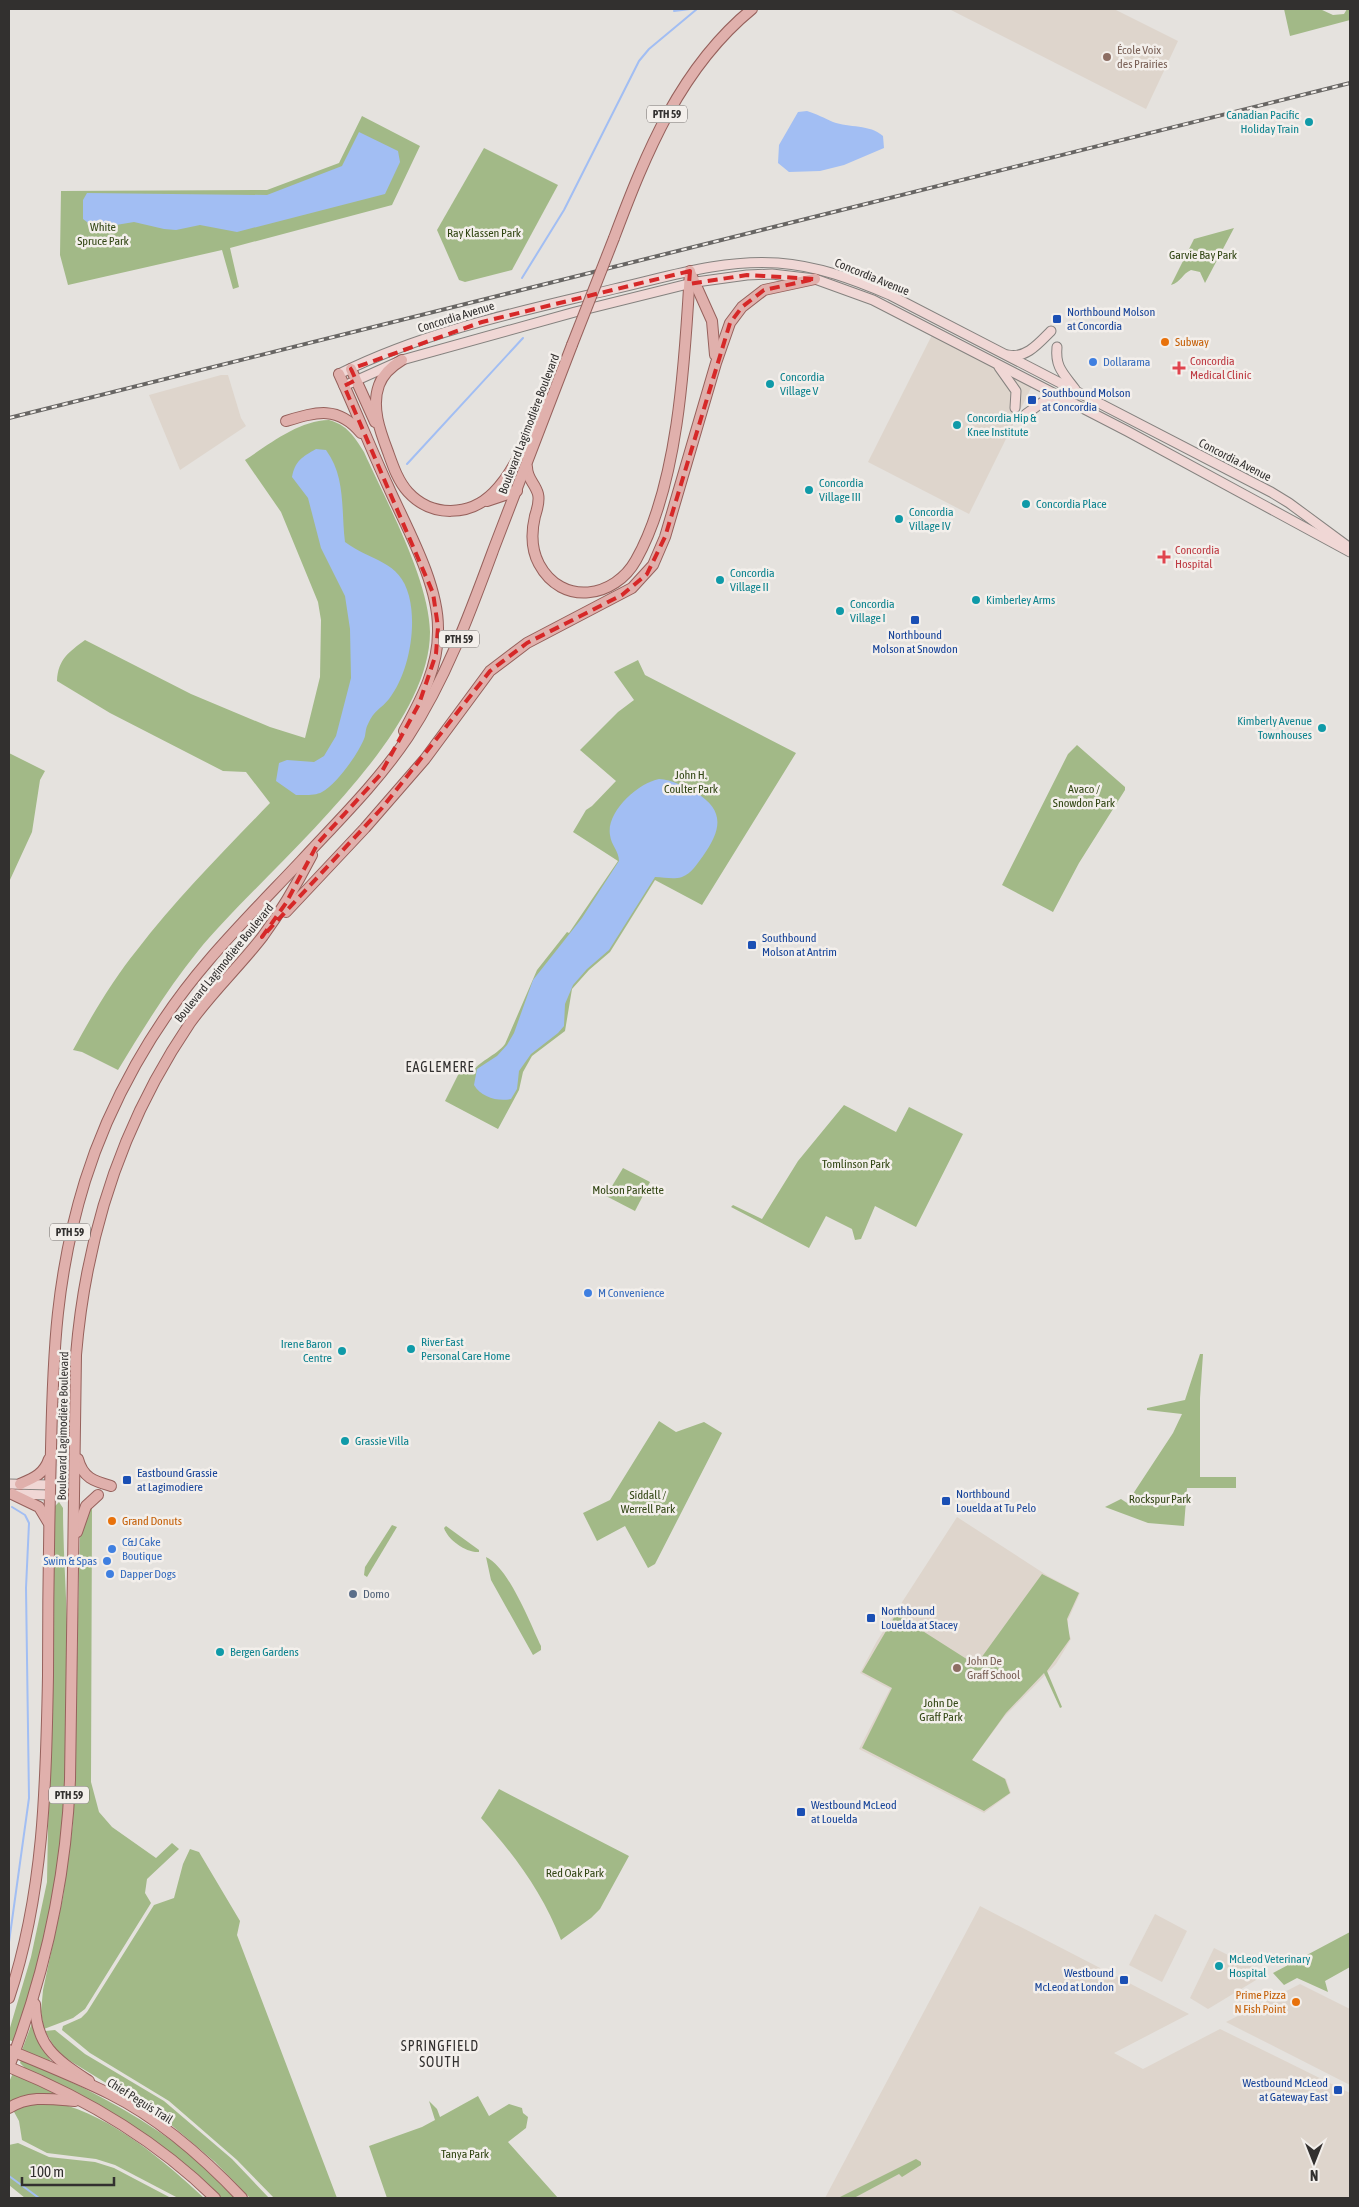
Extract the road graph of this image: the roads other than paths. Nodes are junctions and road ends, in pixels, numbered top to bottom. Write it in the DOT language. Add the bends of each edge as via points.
graph roads {
  1 [pos="752,9"];
  2 [pos="690,271"];
  3 [pos="815,280"];
  4 [pos="693,283"];
  5 [pos="1051,331"];
  6 [pos="572,345"];
  7 [pos="1057,347"];
  8 [pos="1004,354"];
  9 [pos="402,360"];
  10 [pos="716,363"];
  11 [pos="997,364"];
  12 [pos="351,369"];
  13 [pos="339,374"];
  14 [pos="356,380"];
  15 [pos="344,386"];
  16 [pos="1078,393"];
  17 [pos="1067,400"];
  18 [pos="1016,408"];
  19 [pos="1026,414"];
  20 [pos="286,421"];
  21 [pos="381,434"];
  22 [pos="369,443"];
  23 [pos="527,463"];
  24 [pos="517,491"];
  25 [pos="481,503"];
  26 [pos="1350,548"];
  27 [pos="1350,552"];
  28 [pos="380,776"];
  29 [pos="318,843"];
  30 [pos="262,937"];
  31 [pos="51,1440"];
  32 [pos="75,1444"];
  33 [pos="20,1484"];
  34 [pos="111,1486"];
  35 [pos="50,1490"];
  36 [pos="10,1491"];
  37 [pos="98,1495"];
  38 [pos="49,1530"];
  39 [pos="72,1547"];
  40 [pos="35,1994"];
  41 [pos="9,1998"];
  42 [pos="12,2052"];
  43 [pos="9,2067"];
  44 [pos="111,2095"];
  45 [pos="84,2102"];
  46 [pos="9,2108"];
  47 [pos="215,2198"];
  48 [pos="242,2198"];
  1 -- 6 [label="main road, Boulevard Lagimodière Boulevard / PTH 59, bridge" via="709,52 653,139"];
  2 -- 4 [label="main road"];
  2 -- 8 [label="main road, Concordia Avenue" via="760,262 793,264 834,273 896,299"];
  2 -- 12 [label="main road, Concordia Avenue" via="513,314 430,338"];
  3 -- 4 [label="main road, Concordia Avenue" via="747,274"];
  3 -- 10 [label="main road" via="773,287 748,301 730,323"];
  3 -- 11 [label="main road, Concordia Avenue" via="873,300"];
  4 -- 9 [label="main road, Concordia Avenue"];
  4 -- 10 [label="main road" via="713,325"];
  4 -- 23 [label="main road" via="669,462 652,523 637,559 615,584 595,592 573,591 545,574 532,544 538,494 528,478"];
  5 -- 8 [label="main road" via="1024,354"];
  6 -- 23 [label="main road, Boulevard Lagimodière Boulevard / PTH 59"];
  6 -- 25 [label="main road" via="508,475"];
  7 -- 16 [label="main road" via="1059,368"];
  8 -- 16 [label="main road, Concordia Avenue"];
  9 -- 14 [label="main road, Concordia Avenue"];
  9 -- 21 [label="main road" via="379,384 376,403"];
  10 -- 30 [label="main road" via="665,537 646,574 622,595 527,643 490,671 425,758"];
  11 -- 17 [label="main road, Concordia Avenue"];
  11 -- 18 [label="main road" via="1016,390"];
  12 -- 13 [label="main road, Concordia Avenue"];
  12 -- 14 [label="main road"];
  13 -- 15 [label="main road"];
  14 -- 15 [label="main road, Concordia Avenue"];
  14 -- 21 [label="main road"];
  15 -- 22 [label="main road"];
  16 -- 26 [label="main road, Concordia Avenue" via="1290,503"];
  17 -- 19 [label="main road" via="1047,399"];
  17 -- 27 [label="main road, Concordia Avenue"];
  20 -- 22 [label="main road" via="332,413 350,421"];
  21 -- 25 [label="main road" via="398,477 415,499 446,511 467,510"];
  22 -- 28 [label="main road" via="425,572 434,599 438,627 436,654 426,688"];
  23 -- 24 [label="main road, Boulevard Lagimodière Boulevard / PTH 59"];
  24 -- 25 [label="main road"];
  24 -- 28 [label="main road, Boulevard Lagimodière Boulevard / PTH 59" via="450,660 424,710"];
  28 -- 29 [label="main road, Boulevard Lagimodière Boulevard / PTH 59"];
  29 -- 30 [label="main road, Boulevard Lagimodière Boulevard / PTH 59" via="286,903"];
  29 -- 31 [label="main road, Boulevard Lagimodière Boulevard / PTH 59" via="187,987 144,1052 112,1112 86,1178 64,1265 53,1350"];
  30 -- 32 [label="main road, Boulevard Lagimodière Boulevard / PTH 59" via="227,975 191,1022 146,1095 119,1156 102,1205 85,1280 76,1355"];
  31 -- 33 [label="main road" via="46,1468"];
  31 -- 35 [label="main road, Boulevard Lagimodière Boulevard / PTH 59"];
  32 -- 34 [label="main road" via="81,1471 92,1481"];
  32 -- 39 [label="main road, Boulevard Lagimodière Boulevard / PTH 59"];
  33 -- 35 [label="main road"];
  33 -- 36 [label="main road"];
  35 -- 36 [label="main road"];
  35 -- 38 [label="main road, Boulevard Lagimodière Boulevard / PTH 59"];
  36 -- 38 [label="main road" via="41,1509"];
  37 -- 39 [label="main road" via="84,1510"];
  38 -- 41 [label="main road, Boulevard Lagimodière Boulevard / PTH 59" via="47,1748 42,1844 30,1919"];
  39 -- 40 [label="main road, Boulevard Lagimodière Boulevard / PTH 59" via="67,1831 55,1913"];
  40 -- 42 [label="main road, Boulevard Lagimodière Boulevard / PTH 59"];
  40 -- 44 [label="main road" via="37,2026 47,2049 64,2065"];
  42 -- 43 [label="main road, Boulevard Lagimodière Boulevard / PTH 59"];
  42 -- 44 [label="main road, Chief Peguis Trail"];
  43 -- 45 [label="main road"];
  44 -- 48 [label="main road, Chief Peguis Trail" via="188,2148"];
  45 -- 46 [label="main road" via="41,2098 26,2100"];
  45 -- 47 [label="main road" via="157,2148"];
}
